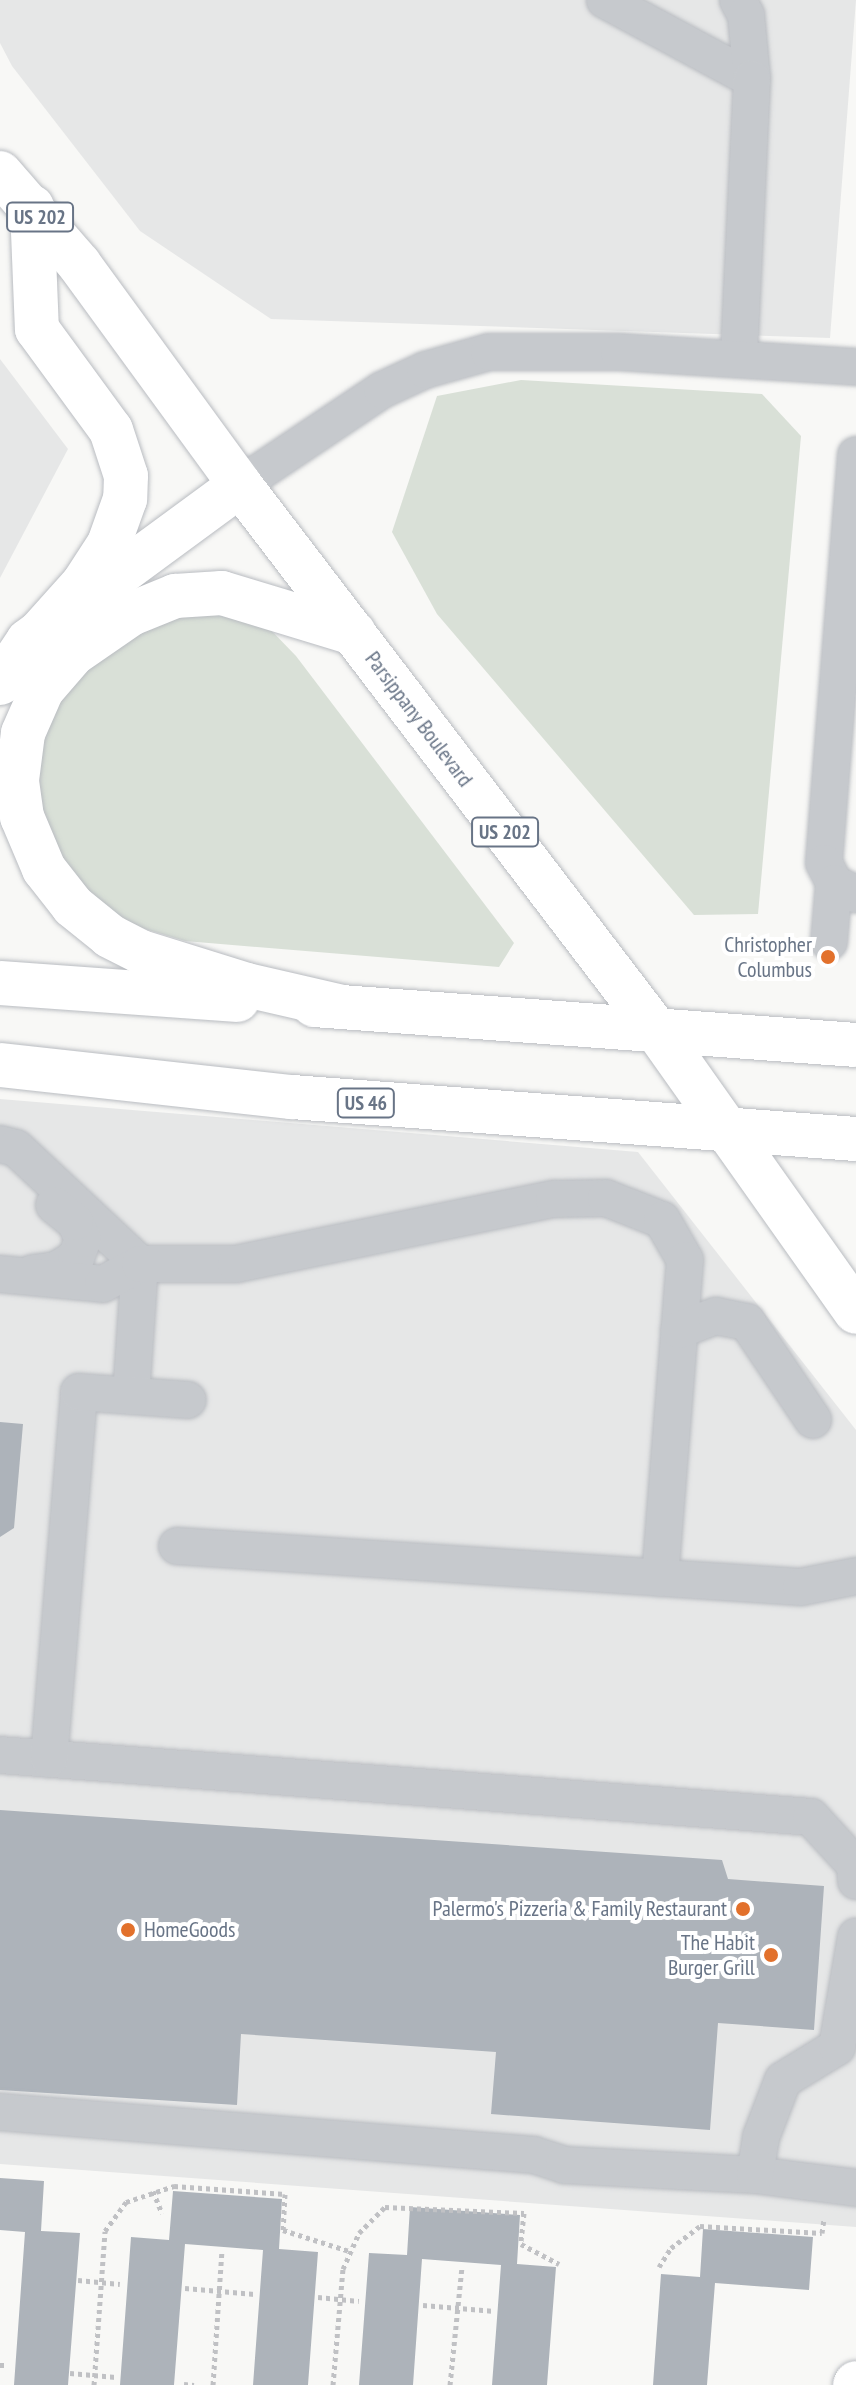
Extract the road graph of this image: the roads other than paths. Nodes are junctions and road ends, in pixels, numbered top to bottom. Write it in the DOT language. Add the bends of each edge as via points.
graph roads {
  1 [pos="605,0"];
  2 [pos="738,0"];
  3 [pos="752,79"];
  4 [pos="0,173"];
  5 [pos="32,207"];
  6 [pos="739,358"];
  7 [pos="856,367"];
  8 [pos="856,455"];
  9 [pos="240,485"];
  10 [pos="40,632"];
  11 [pos="354,633"];
  12 [pos="0,683"];
  13 [pos="845,888"];
  14 [pos="829,942"];
  15 [pos="0,983"];
  16 [pos="342,1007"];
  17 [pos="657,1031"];
  18 [pos="856,1045"];
  19 [pos="0,1065"];
  20 [pos="733,1134"];
  21 [pos="856,1139"];
  22 [pos="0,1144"];
  23 [pos="0,1167"];
  24 [pos="49,1201"];
  25 [pos="89,1213"];
  26 [pos="140,1264"];
  27 [pos="12,1274"];
  28 [pos="856,1312"];
  29 [pos="679,1330"];
  30 [pos="131,1396"];
  31 [pos="188,1400"];
  32 [pos="813,1420"];
  33 [pos="177,1546"];
  34 [pos="856,1576"];
  35 [pos="660,1578"];
  36 [pos="0,1755"];
  37 [pos="49,1759"];
  38 [pos="856,1881"];
  39 [pos="856,1937"];
  40 [pos="0,2112"];
  41 [pos="755,2175"];
  42 [pos="856,2188"];
  1 -- 3 [label="lane"];
  2 -- 3 [label="lane" via="746,15"];
  3 -- 6 [label="lane"];
  4 -- 5 [label="main road, Parsippany Boulevard / US 202"];
  5 -- 9 [label="main road, Parsippany Boulevard / US 202"];
  5 -- 10 [label="main road" via="37,329 111,430 126,476 125,499 109,544 83,584"];
  6 -- 7 [label="lane"];
  6 -- 9 [label="lane" via="489,352 425,370 382,390"];
  8 -- 13 [label="lane" via="824,836 824,863"];
  9 -- 10 [label="main road"];
  9 -- 11 [label="main road, Parsippany Boulevard / US 202"];
  10 -- 12 [label="main road"];
  11 -- 16 [label="main road" via="222,593 175,596 131,614 90,638 42,690 23,733 17,780 22,817 44,869 73,906 110,936 141,952 232,981"];
  11 -- 17 [label="main road, Parsippany Boulevard / US 202"];
  13 -- 14 [label="lane"];
  15 -- 16 [label="main road"];
  16 -- 17 [label="main road"];
  17 -- 18 [label="main road"];
  17 -- 20 [label="main road, Parsippany Boulevard / US 202"];
  19 -- 20 [label="main road, US 46" via="292,1097"];
  20 -- 21 [label="main road, US 46"];
  20 -- 28 [label="main road, Parsippany Boulevard / US 202"];
  22 -- 25 [label="lane" via="16,1148"];
  23 -- 24 [label="lane"];
  24 -- 25 [label="lane"];
  24 -- 27 [label="lane" via="75,1222 83,1239 76,1258 56,1270"];
  25 -- 26 [label="lane"];
  26 -- 27 [label="lane" via="103,1284"];
  26 -- 29 [label="lane" via="236,1264 516,1207 606,1198 662,1220 685,1260"];
  26 -- 30 [label="lane"];
  29 -- 32 [label="lane" via="716,1316 747,1322"];
  29 -- 35 [label="lane"];
  30 -- 31 [label="lane"];
  30 -- 37 [label="lane" via="79,1392"];
  33 -- 35 [label="lane"];
  34 -- 35 [label="lane" via="801,1587"];
  36 -- 37 [label="lane"];
  37 -- 38 [label="lane" via="811,1817 855,1865"];
  39 -- 41 [label="lane" via="837,2047 783,2080 761,2137"];
  40 -- 41 [label="lane" via="534,2155 564,2165"];
  41 -- 42 [label="lane"];
}
